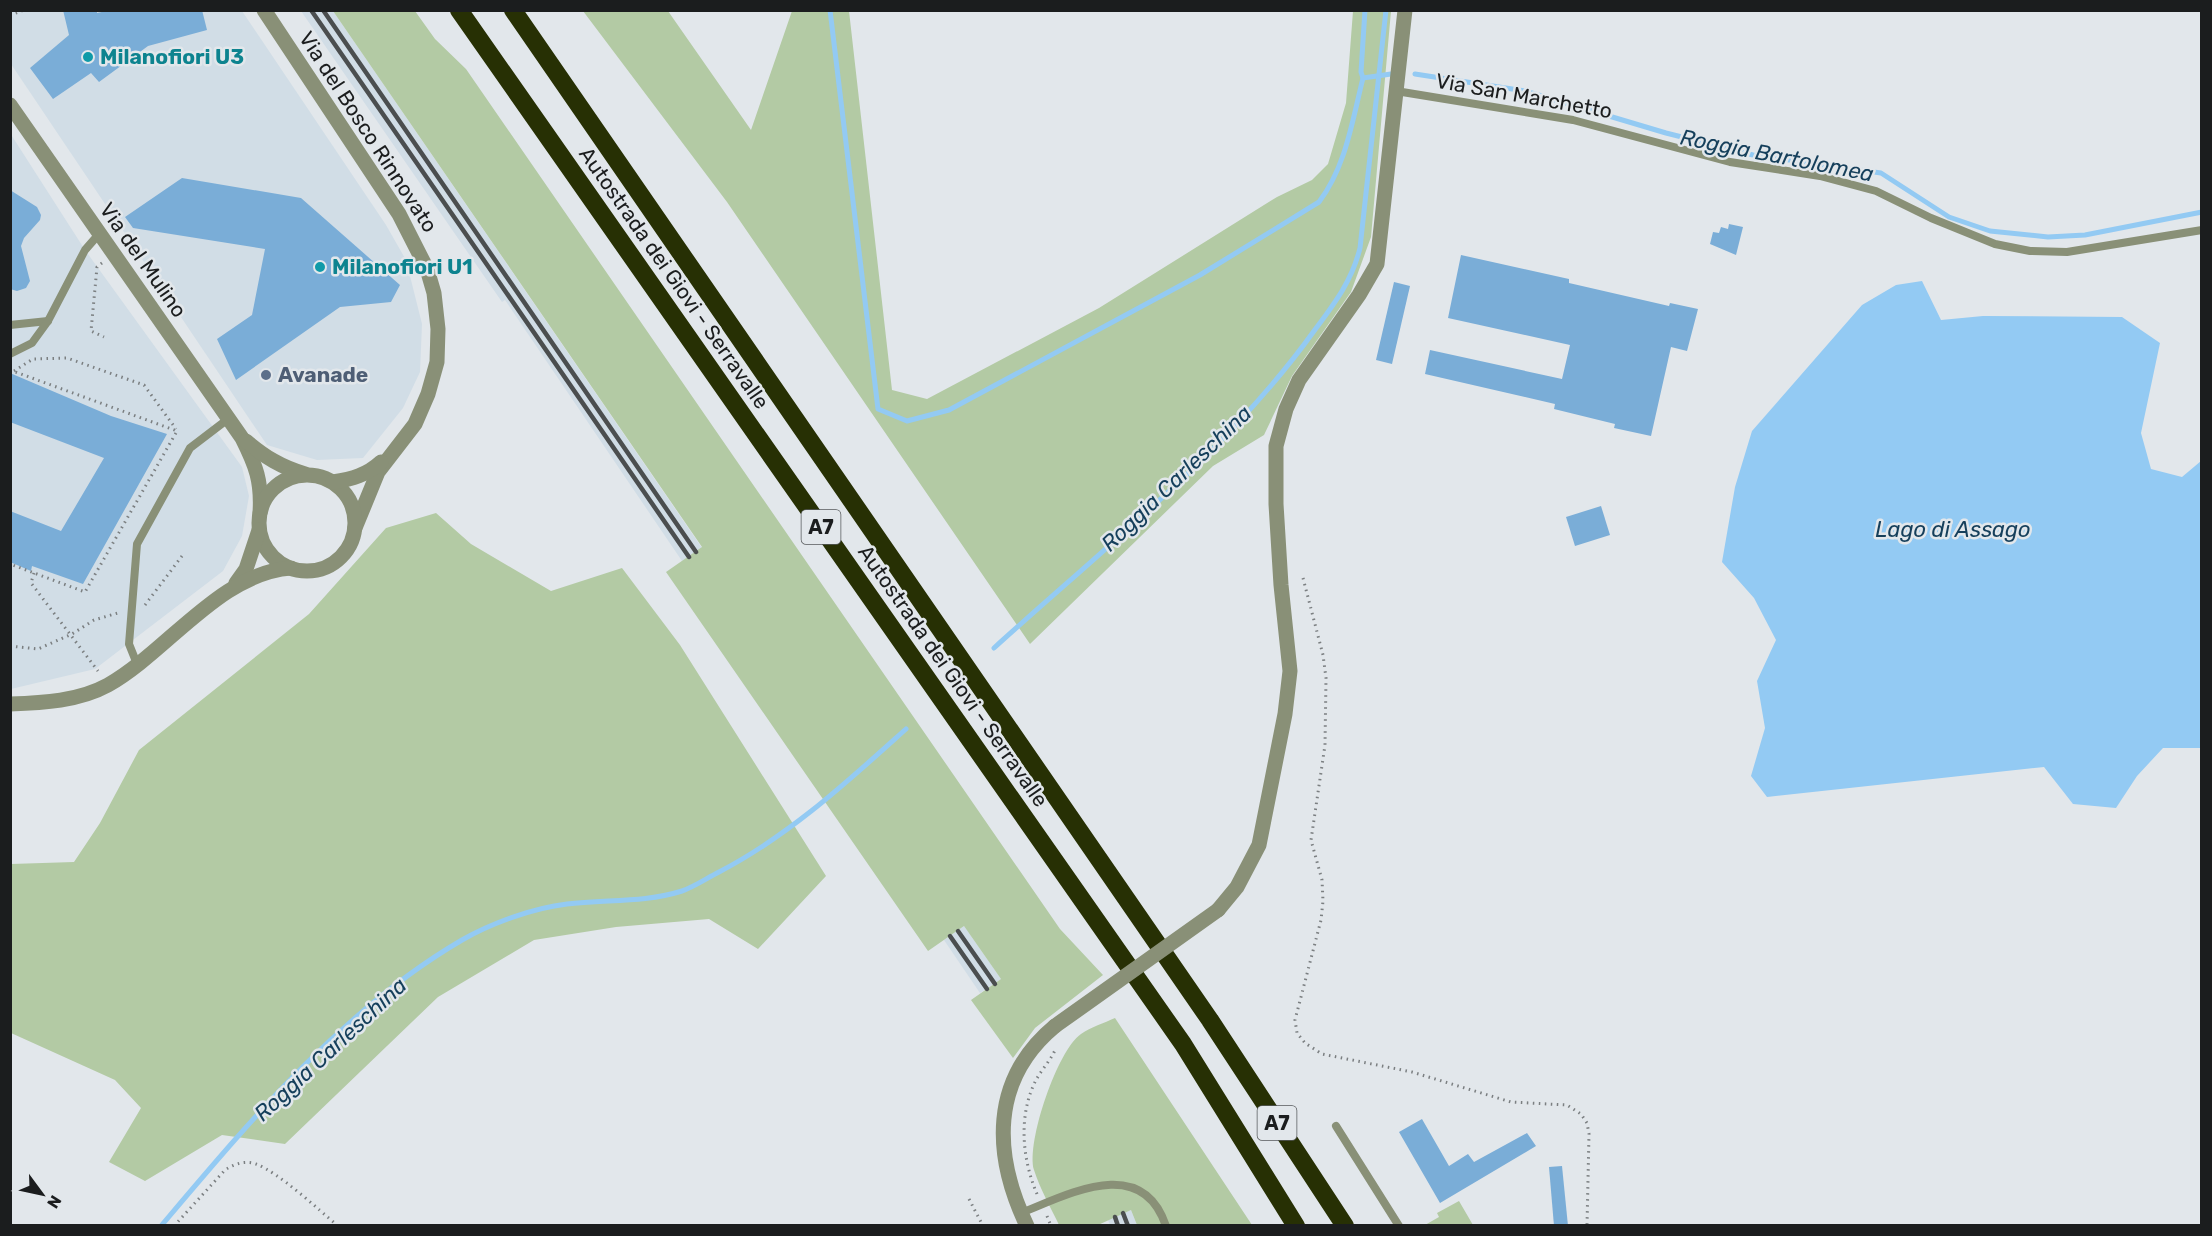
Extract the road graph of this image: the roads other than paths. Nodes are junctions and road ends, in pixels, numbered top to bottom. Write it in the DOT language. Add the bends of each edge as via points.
graph roads {
  1 [pos="264,10"];
  2 [pos="459,10"];
  3 [pos="513,10"];
  4 [pos="1405,10"];
  5 [pos="1396,92"];
  6 [pos="10,105"];
  7 [pos="2202,230"];
  8 [pos="99,234"];
  9 [pos="48,321"];
  10 [pos="10,325"];
  11 [pos="10,354"];
  12 [pos="228,419"];
  13 [pos="242,438"];
  14 [pos="397,448"];
  15 [pos="308,475"];
  16 [pos="333,482"];
  17 [pos="260,513"];
  18 [pos="355,528"];
  19 [pos="260,530"];
  20 [pos="291,568"];
  21 [pos="232,588"];
  22 [pos="136,664"];
  23 [pos="10,704"];
  24 [pos="1336,1126"];
  25 [pos="1024,1219"];
  26 [pos="1166,1226"];
  27 [pos="1296,1226"];
  28 [pos="1345,1226"];
  29 [pos="1399,1226"];
  1 -- 14 [label="street, Via del Bosco Rinnovato" via="399,214 427,269 438,329 437,362 415,424"];
  2 -- 27 [label="highway, Autostrada dei Giovi - Serravalle / A7" via="1183,1044"];
  3 -- 28 [label="highway, Autostrada dei Giovi - Serravalle / A7" via="1203,1011"];
  4 -- 5 [label="street"];
  5 -- 7 [label="lane, Via San Marchetto" via="1573,120 1730,162 1820,176 1876,191 1995,244 2030,251 2067,252"];
  5 -- 25 [label="street, bridge" via="1377,264 1299,380 1276,446 1280,573 1290,671 1259,845 1238,887 1218,909 1056,1026 1025,1060 1005,1110 1003,1155"];
  6 -- 8 [label="street, Via del Mulino"];
  8 -- 9 [label="lane" via="76,264"];
  8 -- 12 [label="street, Via del Mulino"];
  9 -- 10 [label="lane"];
  9 -- 11 [label="lane" via="32,343"];
  12 -- 13 [label="street, Via del Mulino"];
  12 -- 22 [label="lane" via="190,448 137,544 129,644"];
  13 -- 15 [label="street, Via del Mulino" via="266,458"];
  13 -- 17 [label="street, Via del Mulino" via="262,487"];
  14 -- 16 [label="street, Via del Bosco Rinnovato" via="372,470"];
  14 -- 18 [label="street, Via del Bosco Rinnovato" via="378,472"];
  15 -- 16 [label="street"];
  15 -- 17 [label="street" via="292,477 277,485"];
  16 -- 18 [label="street" via="350,502"];
  17 -- 19 [label="street"];
  18 -- 20 [label="street" via="347,548 333,564 305,571"];
  19 -- 20 [label="street" via="270,554"];
  19 -- 21 [label="street" via="246,569"];
  20 -- 21 [label="street" via="271,569"];
  21 -- 22 [label="street"];
  22 -- 23 [label="street" via="108,685 54,702"];
  24 -- 29 [label="lane"];
  25 -- 26 [label="lane" via="1042,1204 1084,1189 1123,1184 1146,1195 1162,1213"];
}
